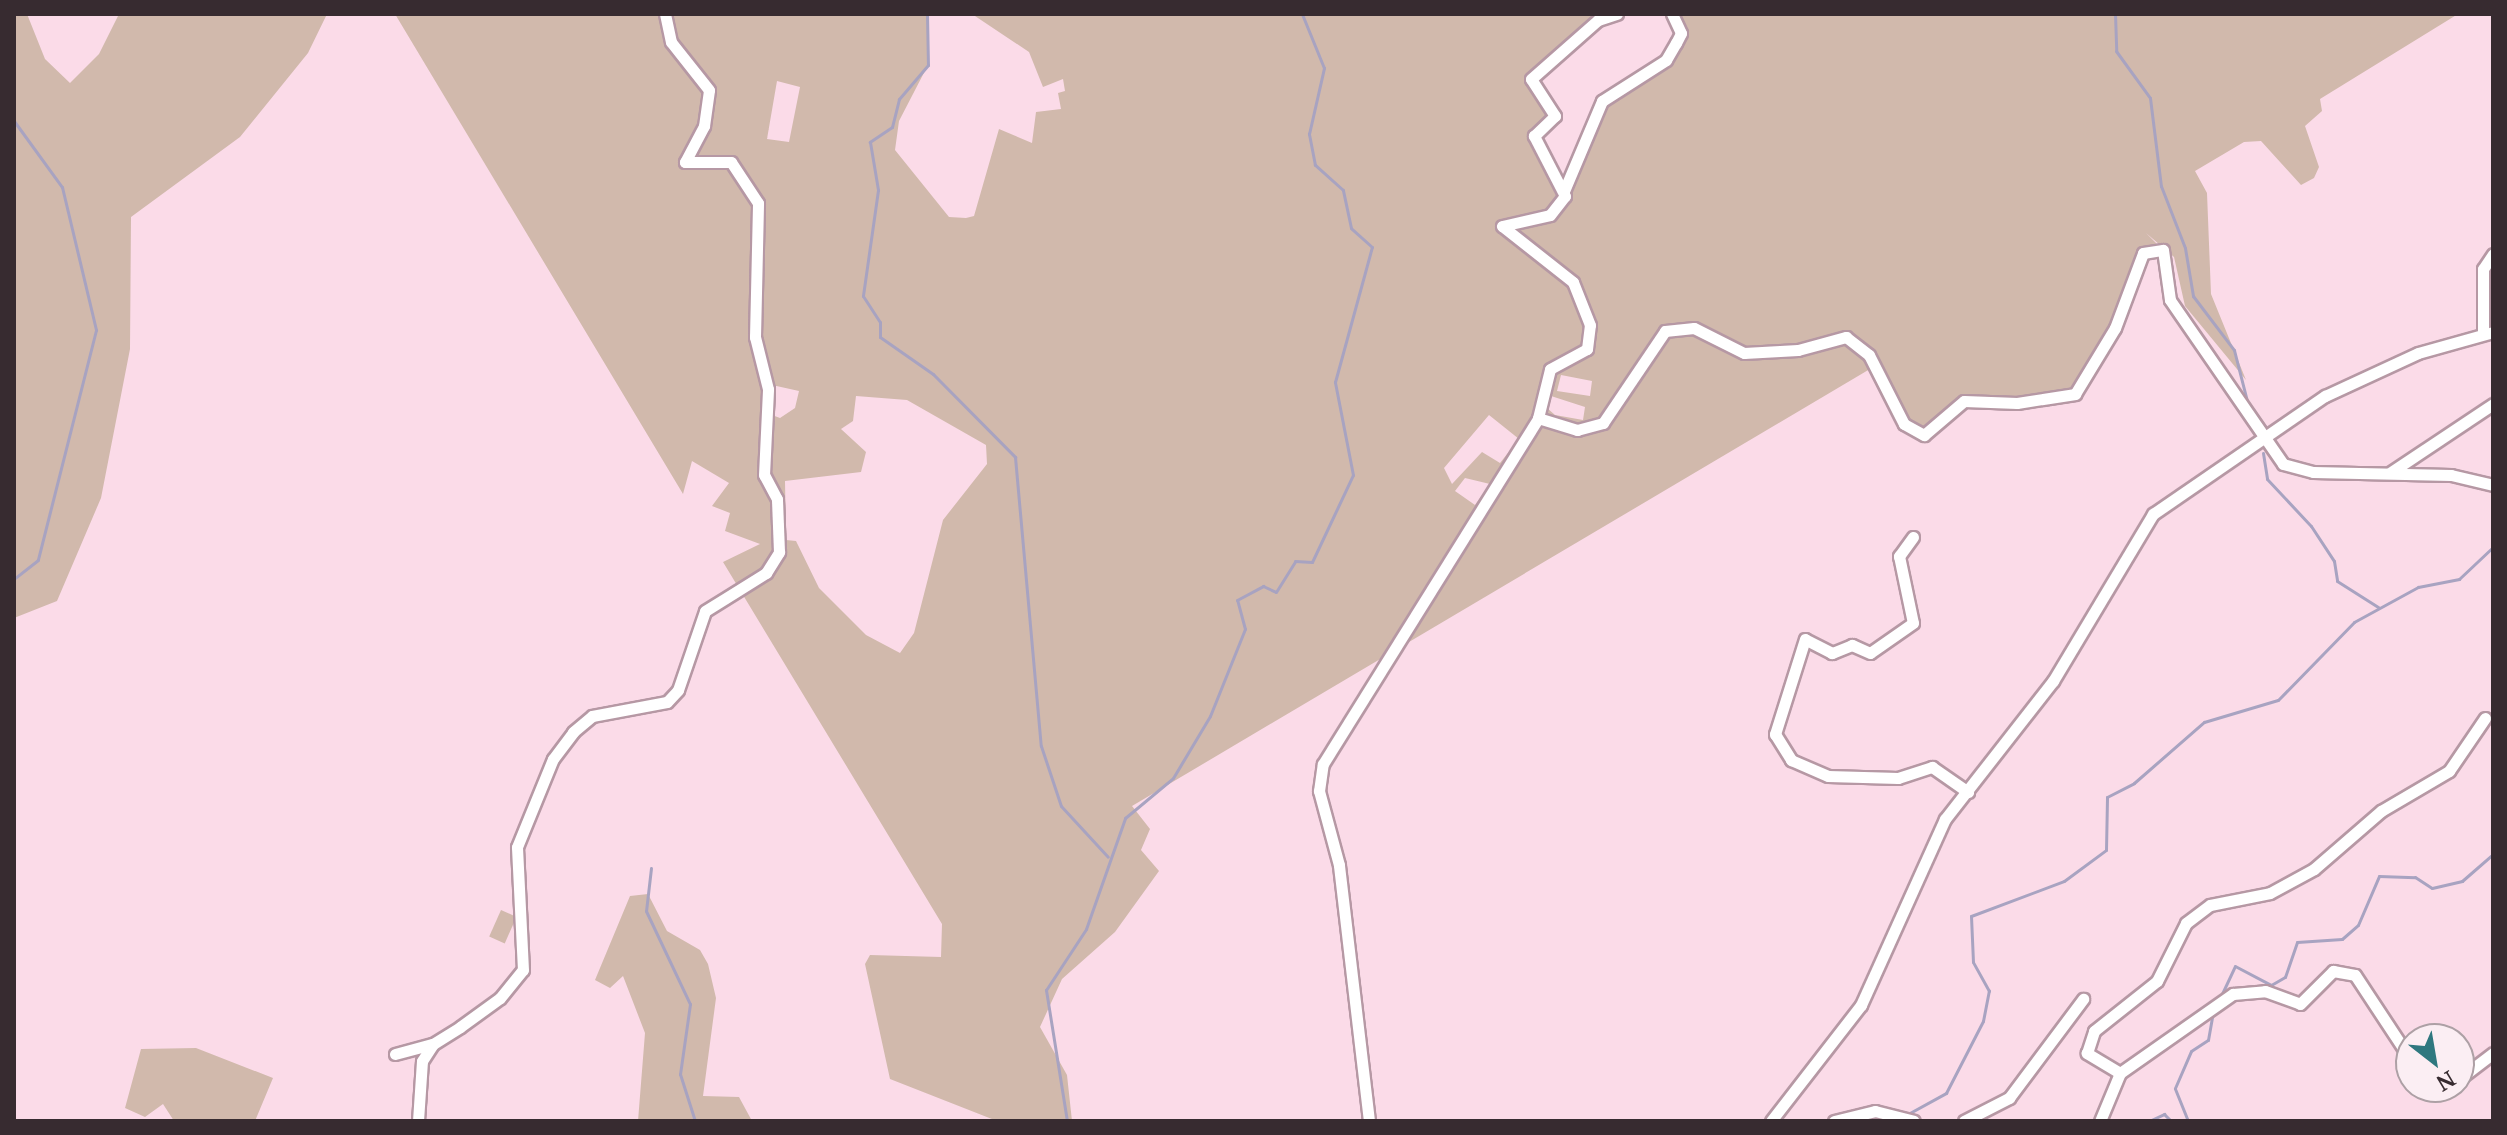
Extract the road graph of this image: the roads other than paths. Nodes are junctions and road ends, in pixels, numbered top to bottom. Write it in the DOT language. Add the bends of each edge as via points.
graph roads {
  1 [pos="665,14"];
  2 [pos="1617,14"];
  3 [pos="1672,14"];
  4 [pos="1597,17"];
  5 [pos="1564,191"];
  6 [pos="2493,254"];
  7 [pos="2488,332"];
  8 [pos="2493,404"];
  9 [pos="1538,418"];
  10 [pos="2262,436"];
  11 [pos="2390,472"];
  12 [pos="2493,485"];
  13 [pos="1913,537"];
  14 [pos="2485,718"];
  15 [pos="1968,792"];
  16 [pos="2083,999"];
  17 [pos="2395,1038"];
  18 [pos="433,1044"];
  19 [pos="2493,1053"];
  20 [pos="395,1054"];
  21 [pos="2475,1067"];
  22 [pos="2120,1073"];
  23 [pos="418,1121"];
  24 [pos="1369,1121"];
  25 [pos="1771,1121"];
  26 [pos="1834,1121"];
  27 [pos="1914,1121"];
  28 [pos="1964,1121"];
  29 [pos="2100,1121"];
  1 -- 18 [label="street" via="671,42 709,90 704,126 685,162 731,162 758,203 755,337 768,389 764,475 777,499 779,552 766,573 705,611 678,690 667,702 592,716 553,759 517,847 523,970 500,998"];
  2 -- 4 [label="street"];
  3 -- 5 [label="street" via="1681,33 1671,51 1602,101"];
  4 -- 5 [label="street" via="1531,79 1555,116 1536,130 1536,144"];
  5 -- 9 [label="street" via="1550,215 1502,226 1573,282 1590,325 1587,349 1550,369"];
  6 -- 7 [label="street" via="2483,269"];
  7 -- 10 [label="street" via="2325,396"];
  8 -- 11 [label="street"];
  9 -- 10 [label="street" via="1577,430 1603,423 1653,341 1678,327 1744,353 1846,337 1869,355 1913,435 1934,432 1951,405 1964,401 2075,394 2115,328 2143,253 2153,249 2167,260 2170,300"];
  9 -- 24 [label="street" via="1481,501 1399,652 1329,750 1319,777 1340,875"];
  10 -- 11 [label="street" via="2297,470"];
  10 -- 15 [label="street" via="2236,463 2153,514 2053,681"];
  11 -- 12 [label="street"];
  13 -- 15 [label="street" via="1899,556 1913,623 1870,653 1852,645 1832,653 1805,639 1775,734 1791,760 1828,776 1898,778 1932,767"];
  14 -- 22 [label="street" via="2449,771 2381,811 2314,869 2270,893 2210,905 2186,923 2157,981 2094,1031 2087,1053"];
  15 -- 25 [label="street" via="1945,819 1861,1005"];
  16 -- 28 [label="street" via="2009,1098"];
  17 -- 22 [label="street" via="2347,971 2323,978 2300,1004 2265,991 2233,994"];
  18 -- 20 [label="street"];
  18 -- 23 [label="street" via="422,1061"];
  19 -- 21 [label="street"];
  22 -- 29 [label="street"];
  26 -- 27 [label="street" via="1875,1111"];
}
